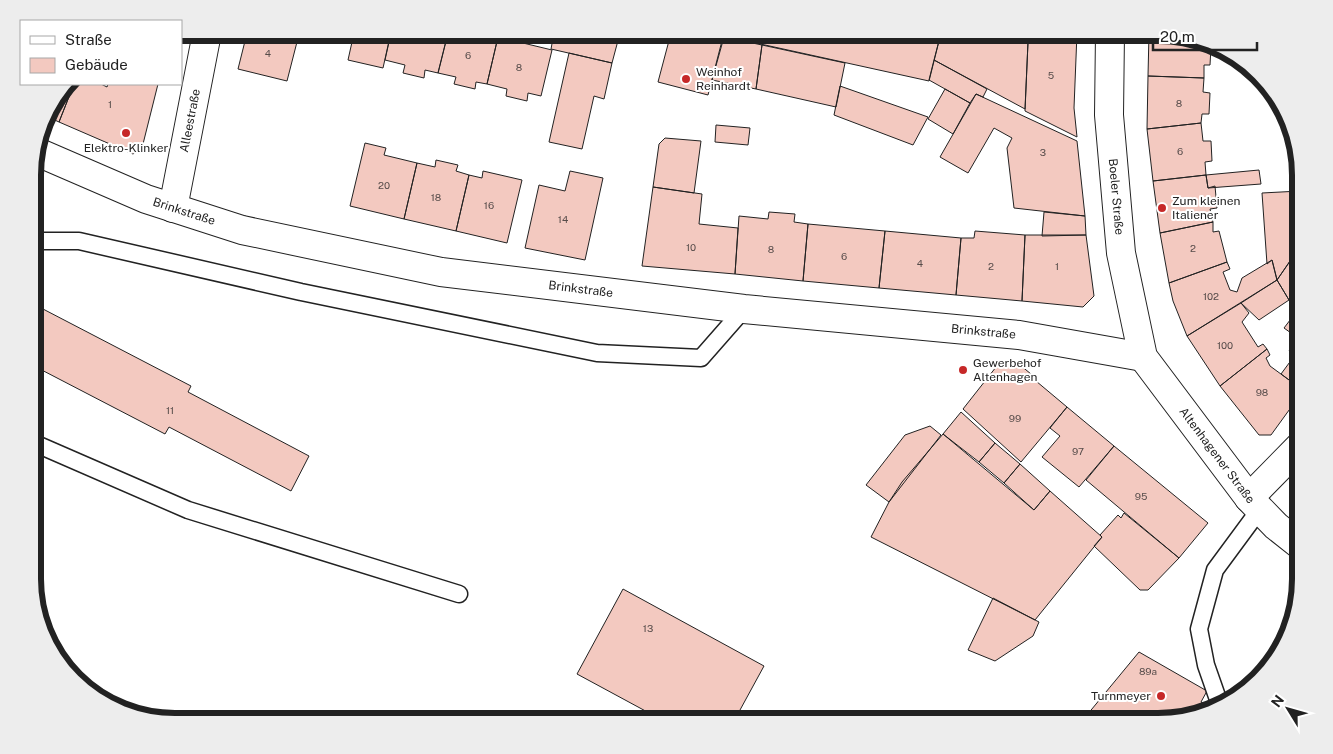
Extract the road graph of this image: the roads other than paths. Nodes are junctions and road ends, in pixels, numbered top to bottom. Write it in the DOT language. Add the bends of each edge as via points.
graph roads {
  1 [pos="205,41"];
  2 [pos="1110,41"];
  3 [pos="43,154"];
  4 [pos="173,208"];
  5 [pos="41,241"];
  6 [pos="744,309"];
  7 [pos="1143,357"];
  8 [pos="41,446"];
  9 [pos="1291,458"];
  10 [pos="1255,504"];
  11 [pos="1291,537"];
  12 [pos="459,594"];
  13 [pos="1218,699"];
  1 -- 4 [label="street, Alleestraße"];
  2 -- 7 [label="street, Boeler Straße" via="1109,115 1121,253"];
  3 -- 4 [label="street, Brinkstraße"];
  4 -- 6 [label="street, Brinkstraße" via="242,230 442,272"];
  5 -- 6 [label="lane" via="79,241 301,292 597,353 701,358"];
  6 -- 7 [label="street, Brinkstraße" via="1020,336"];
  7 -- 10 [label="street, Altenhagener Straße"];
  8 -- 12 [label="lane" via="188,510"];
  9 -- 10 [label="street"];
  10 -- 11 [label="street, Altenhagener Straße"];
  10 -- 13 [label="lane" via="1215,570 1199,628 1206,665"];
}
